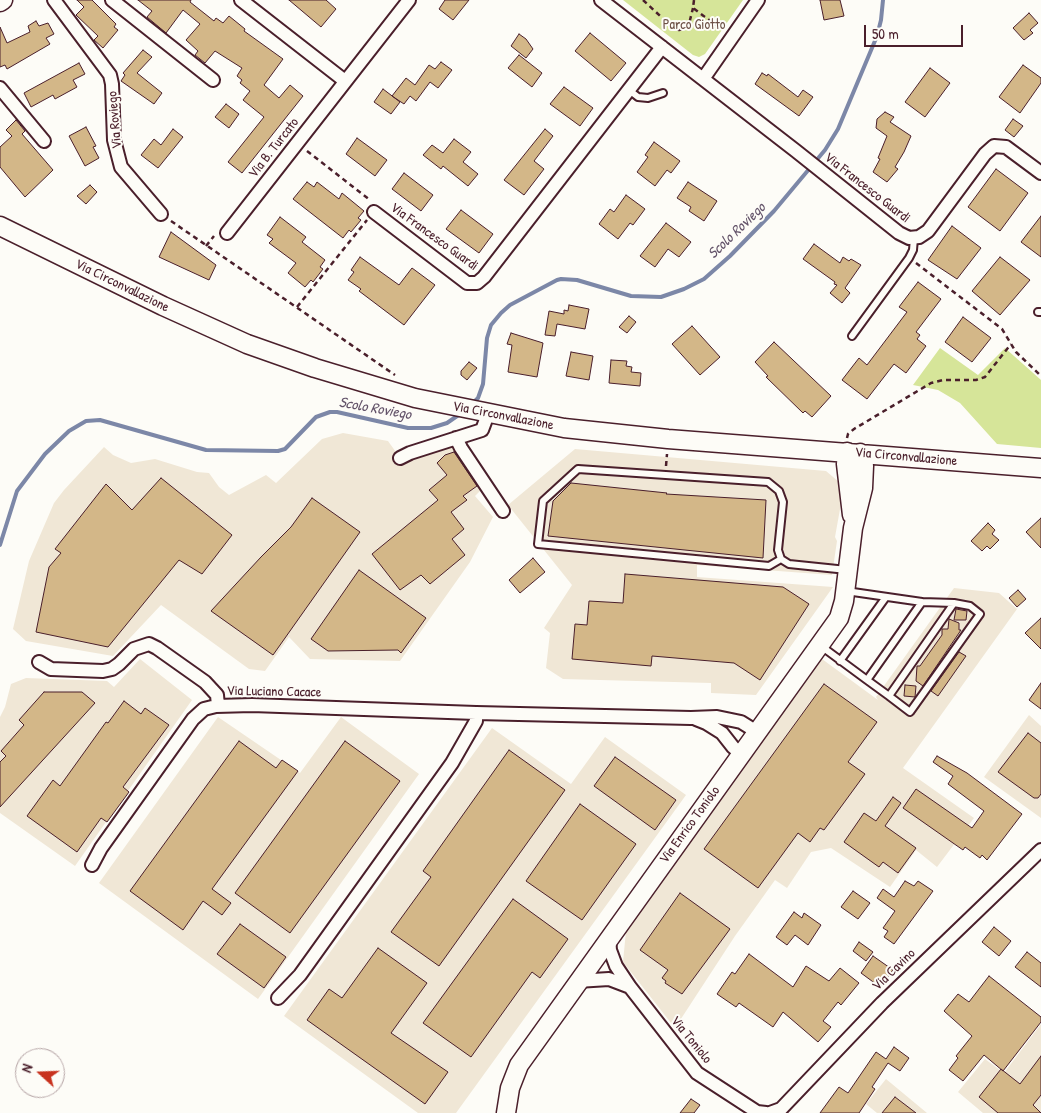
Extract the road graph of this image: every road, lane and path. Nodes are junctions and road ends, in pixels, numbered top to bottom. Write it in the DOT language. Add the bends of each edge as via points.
graph roads {
  1 [pos="54,0"];
  2 [pos="112,0"];
  3 [pos="241,0"];
  4 [pos="409,0"];
  5 [pos="601,0"];
  6 [pos="643,0"];
  7 [pos="694,0"];
  8 [pos="758,0"];
  9 [pos="693,8"];
  10 [pos="732,38"];
  11 [pos="662,47"];
  12 [pos="703,79"];
  13 [pos="214,80"];
  14 [pos="345,81"];
  15 [pos="0,88"];
  16 [pos="629,90"];
  17 [pos="663,93"];
  18 [pos="44,141"];
  19 [pos="296,143"];
  20 [pos="1041,173"];
  21 [pos="374,212"];
  22 [pos="161,214"];
  23 [pos="0,226"];
  24 [pos="226,233"];
  25 [pos="914,238"];
  26 [pos="909,258"];
  27 [pos="297,307"];
  28 [pos="852,336"];
  29 [pos="1011,344"];
  30 [pos="1041,376"];
  31 [pos="399,377"];
  32 [pos="485,413"];
  33 [pos="456,438"];
  34 [pos="852,448"];
  35 [pos="890,456"];
  36 [pos="400,458"];
  37 [pos="1041,468"];
  38 [pos="863,488"];
  39 [pos="503,511"];
  40 [pos="853,528"];
  41 [pos="781,559"];
  42 [pos="848,570"];
  43 [pos="846,591"];
  44 [pos="886,597"];
  45 [pos="922,602"];
  46 [pos="954,603"];
  47 [pos="820,646"];
  48 [pos="840,660"];
  49 [pos="38,662"];
  50 [pos="867,680"];
  51 [pos="889,696"];
  52 [pos="218,706"];
  53 [pos="476,714"];
  54 [pos="691,718"];
  55 [pos="757,732"];
  56 [pos="741,754"];
  57 [pos="1041,850"];
  58 [pos="92,865"];
  59 [pos="609,938"];
  60 [pos="578,981"];
  61 [pos="630,987"];
  62 [pos="278,998"];
  63 [pos="506,1113"];
  64 [pos="768,1113"];
  1 -- 22 [label="street, Via Roviego" via="110,75 114,140 121,167"];
  2 -- 13 [label="street"];
  3 -- 14 [label="street"];
  4 -- 14 [label="street, Via B. Turcato"];
  5 -- 11 [label="street, Via Francesco Guardi"];
  6 -- 9 [label="path" via="679,30 689,24"];
  7 -- 9 [label="path"];
  8 -- 10 [label="street"];
  9 -- 10 [label="path"];
  10 -- 12 [label="street"];
  11 -- 12 [label="street, Via Francesco Guardi"];
  11 -- 16 [label="street, Via Francesco Guardi"];
  12 -- 25 [label="street, Via Francesco Guardi" via="899,233"];
  14 -- 19 [label="street, Via B. Turcato"];
  15 -- 18 [label="street"];
  16 -- 17 [label="lane" via="638,97 648,98"];
  16 -- 21 [label="street, Via Francesco Guardi" via="477,284 467,283"];
  19 -- 21 [label="path" via="378,206"];
  19 -- 24 [label="street, Via B. Turcato"];
  20 -- 25 [label="street, Via Francesco Guardi" via="1006,147 994,146 928,231"];
  21 -- 27 [label="path"];
  22 -- 27 [label="path"];
  23 -- 32 [label="main road, Via Circonvallazione" via="247,344 415,398"];
  25 -- 26 [label="lane"];
  26 -- 28 [label="lane"];
  26 -- 29 [label="path" via="1002,330"];
  27 -- 31 [label="path"];
  29 -- 30 [label="path"];
  29 -- 34 [label="path" via="985,376 976,380 931,383 854,429 848,434"];
  32 -- 33 [label="street" via="482,430"];
  32 -- 34 [label="main road, Via Circonvallazione" via="564,428 668,438"];
  33 -- 36 [label="street"];
  33 -- 39 [label="street"];
  34 -- 35 [label="main road, Via Circonvallazione"];
  34 -- 38 [label="main road, Via Enrico Toniolo" via="864,466"];
  34 -- 40 [label="main road, Via Enrico Toniolo" via="846,464"];
  35 -- 37 [label="main road, Via Circonvallazione"];
  35 -- 38 [label="main road, Via Enrico Toniolo"];
  38 -- 40 [label="main road, Via Enrico Toniolo"];
  40 -- 42 [label="main road, Via Enrico Toniolo"];
  41 -- 41 [label="lane" via="778,550 783,502 779,491 768,482 578,469 543,501 538,544 769,566"];
  41 -- 42 [label="lane" via="789,564"];
  42 -- 43 [label="main road, Via Enrico Toniolo"];
  43 -- 44 [label="lane"];
  43 -- 47 [label="main road, Via Enrico Toniolo" via="839,618"];
  44 -- 45 [label="lane"];
  44 -- 48 [label="lane"];
  45 -- 46 [label="lane"];
  45 -- 50 [label="lane"];
  46 -- 51 [label="lane"];
  46 -- 51 [label="lane" via="970,606 980,614 910,712"];
  47 -- 48 [label="lane"];
  47 -- 55 [label="main road, Via Enrico Toniolo"];
  48 -- 50 [label="lane"];
  49 -- 52 [label="street" via="51,669 103,671 112,669 134,649 149,644 205,682 217,695"];
  50 -- 51 [label="lane"];
  52 -- 53 [label="street, Via Luciano Cacace"];
  52 -- 58 [label="street, Via Luciano Cacace" via="204,709 193,719"];
  53 -- 54 [label="street, Via Luciano Cacace"];
  53 -- 62 [label="street" via="476,721 452,763 300,975"];
  54 -- 55 [label="street, Via Luciano Cacace" via="718,717 741,722"];
  54 -- 56 [label="street, Via Luciano Cacace" via="722,733"];
  55 -- 56 [label="main road, Via Enrico Toniolo"];
  56 -- 59 [label="main road, Via Enrico Toniolo"];
  57 -- 64 [label="street, Via Cavino" via="882,1003 781,1109"];
  59 -- 60 [label="main road, Via Enrico Toniolo"];
  59 -- 61 [label="street, Via Toniolo" via="616,966"];
  60 -- 61 [label="street" via="609,979"];
  60 -- 63 [label="main road, Via Enrico Toniolo" via="519,1065 510,1088"];
  61 -- 64 [label="street, Via Toniolo" via="697,1074 757,1112"];
}
